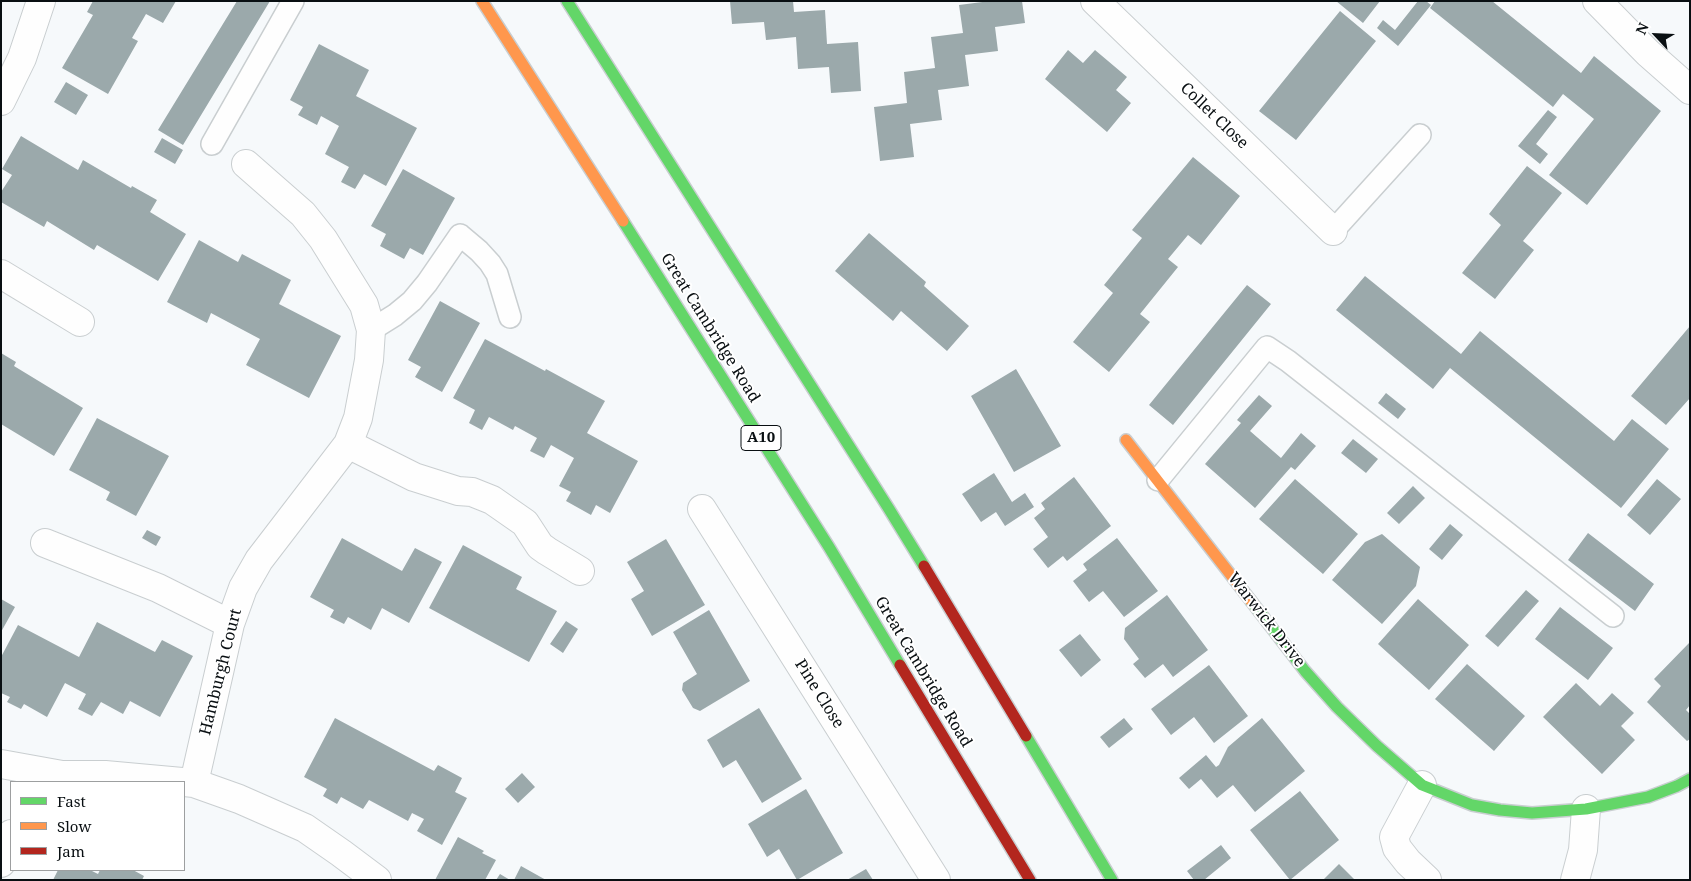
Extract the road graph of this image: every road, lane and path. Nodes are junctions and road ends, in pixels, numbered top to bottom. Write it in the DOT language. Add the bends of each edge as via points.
graph roads {
  1 [pos="41,1"];
  2 [pos="293,1"];
  3 [pos="482,1"];
  4 [pos="567,1"];
  5 [pos="1095,1"];
  6 [pos="1597,1"];
  7 [pos="1690,90"];
  8 [pos="1,101"];
  9 [pos="1420,135"];
  10 [pos="212,144"];
  11 [pos="246,164"];
  12 [pos="1333,231"];
  13 [pos="1,274"];
  14 [pos="510,317"];
  15 [pos="80,322"];
  16 [pos="370,330"];
  17 [pos="1126,440"];
  18 [pos="348,444"];
  19 [pos="1158,480"];
  20 [pos="702,509"];
  21 [pos="45,543"];
  22 [pos="580,570"];
  23 [pos="1613,616"];
  24 [pos="230,624"];
  25 [pos="15,772"];
  26 [pos="166,781"];
  27 [pos="186,783"];
  28 [pos="1422,785"];
  29 [pos="1687,785"];
  30 [pos="1586,809"];
  31 [pos="10,837"];
  32 [pos="1,863"];
  33 [pos="377,880"];
  34 [pos="936,880"];
  35 [pos="1030,880"];
  36 [pos="1112,880"];
  37 [pos="1427,880"];
  38 [pos="1575,880"];
  1 -- 8 [label="street" via="22,58"];
  2 -- 10 [label="lane"];
  3 -- 35 [label="main road, Great Cambridge Road / A10" via="740,405"];
  4 -- 36 [label="main road" via="889,508"];
  5 -- 12 [label="street, Collet Close"];
  6 -- 7 [label="street"];
  9 -- 12 [label="lane"];
  11 -- 16 [label="street, Hamburgh Court" via="303,214 323,239 364,305"];
  13 -- 15 [label="street"];
  14 -- 16 [label="lane" via="490,262 460,235 412,301"];
  16 -- 18 [label="street, Hamburgh Court" via="370,360 365,388"];
  17 -- 19 [label="main road, Warwick Drive"];
  18 -- 22 [label="street" via="414,477 492,500 525,523 540,546"];
  18 -- 24 [label="street, Hamburgh Court" via="259,560 243,588"];
  19 -- 23 [label="lane" via="1267,347"];
  19 -- 28 [label="main road, Warwick Drive" via="1305,670 1376,746"];
  20 -- 34 [label="street, Pine Close"];
  21 -- 24 [label="street" via="158,588"];
  24 -- 27 [label="street, Hamburgh Court"];
  25 -- 26 [label="street"];
  27 -- 33 [label="street" via="257,807 305,828"];
  28 -- 30 [label="main road, Warwick Drive" via="1472,805 1500,810 1532,813"];
  28 -- 37 [label="street" via="1394,837 1397,848"];
  29 -- 30 [label="main road, Warwick Drive" via="1648,797"];
  30 -- 38 [label="street" via="1583,850"];
  31 -- 32 [label="street"];
}
